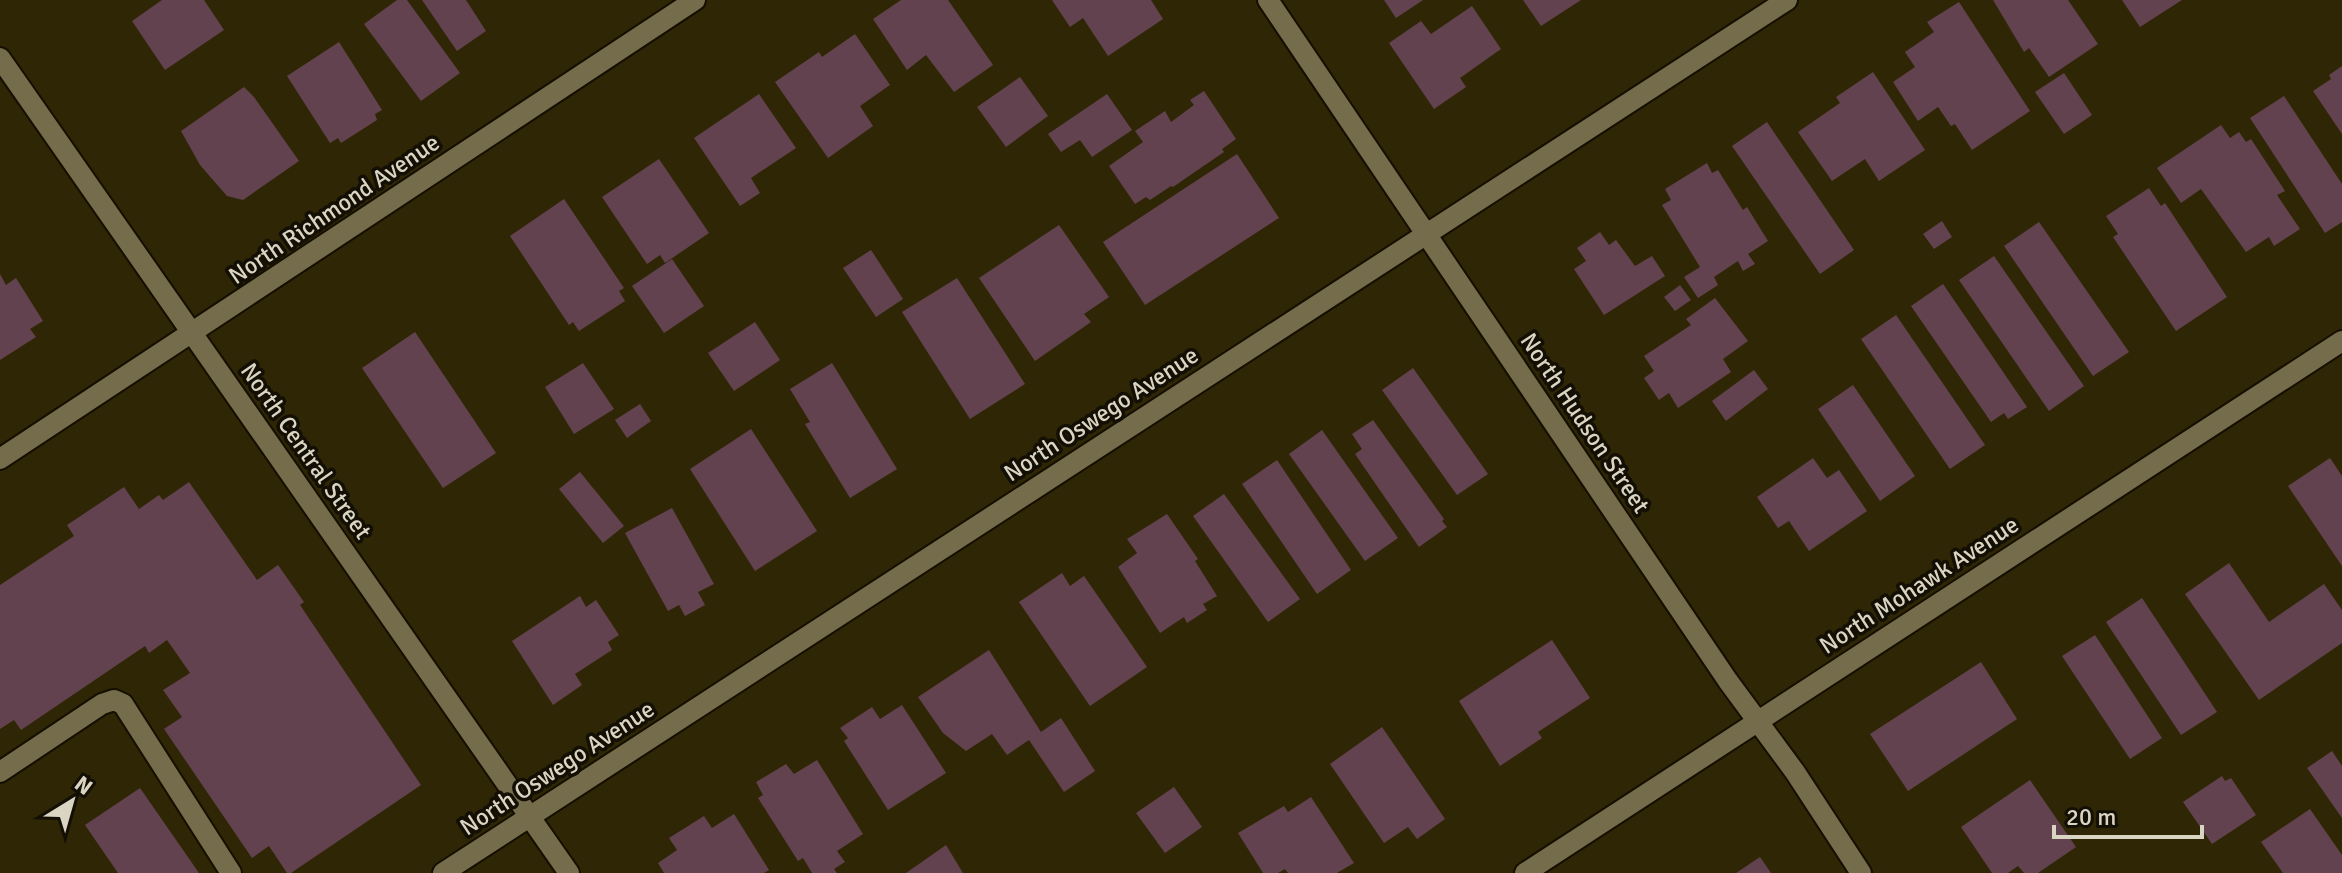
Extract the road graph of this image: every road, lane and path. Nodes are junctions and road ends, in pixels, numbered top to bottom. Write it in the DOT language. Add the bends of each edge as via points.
graph roads {
  1 [pos="695,0"];
  2 [pos="1268,0"];
  3 [pos="1787,0"];
  4 [pos="0,58"];
  5 [pos="1425,234"];
  6 [pos="193,334"];
  7 [pos="2342,341"];
  8 [pos="0,459"];
  9 [pos="1756,722"];
  10 [pos="0,772"];
  11 [pos="529,816"];
  12 [pos="231,873"];
  13 [pos="443,873"];
  14 [pos="569,873"];
  15 [pos="1525,873"];
  16 [pos="1861,873"];
  1 -- 6 [label="street, North Richmond Avenue"];
  2 -- 5 [label="street, North Hudson Street"];
  3 -- 5 [label="street, North Oswego Avenue"];
  4 -- 6 [label="street, North Central Street"];
  5 -- 9 [label="street, North Hudson Street"];
  5 -- 11 [label="street, North Oswego Avenue"];
  6 -- 8 [label="street, North Richmond Avenue"];
  6 -- 11 [label="street, North Central Street"];
  7 -- 9 [label="street, North Mohawk Avenue"];
  9 -- 15 [label="street, North Mohawk Avenue"];
  9 -- 16 [label="street, North Hudson Street"];
  10 -- 12 [label="street" via="114,700 123,704"];
  11 -- 13 [label="street, North Oswego Avenue"];
  11 -- 14 [label="street, North Central Street"];
}
